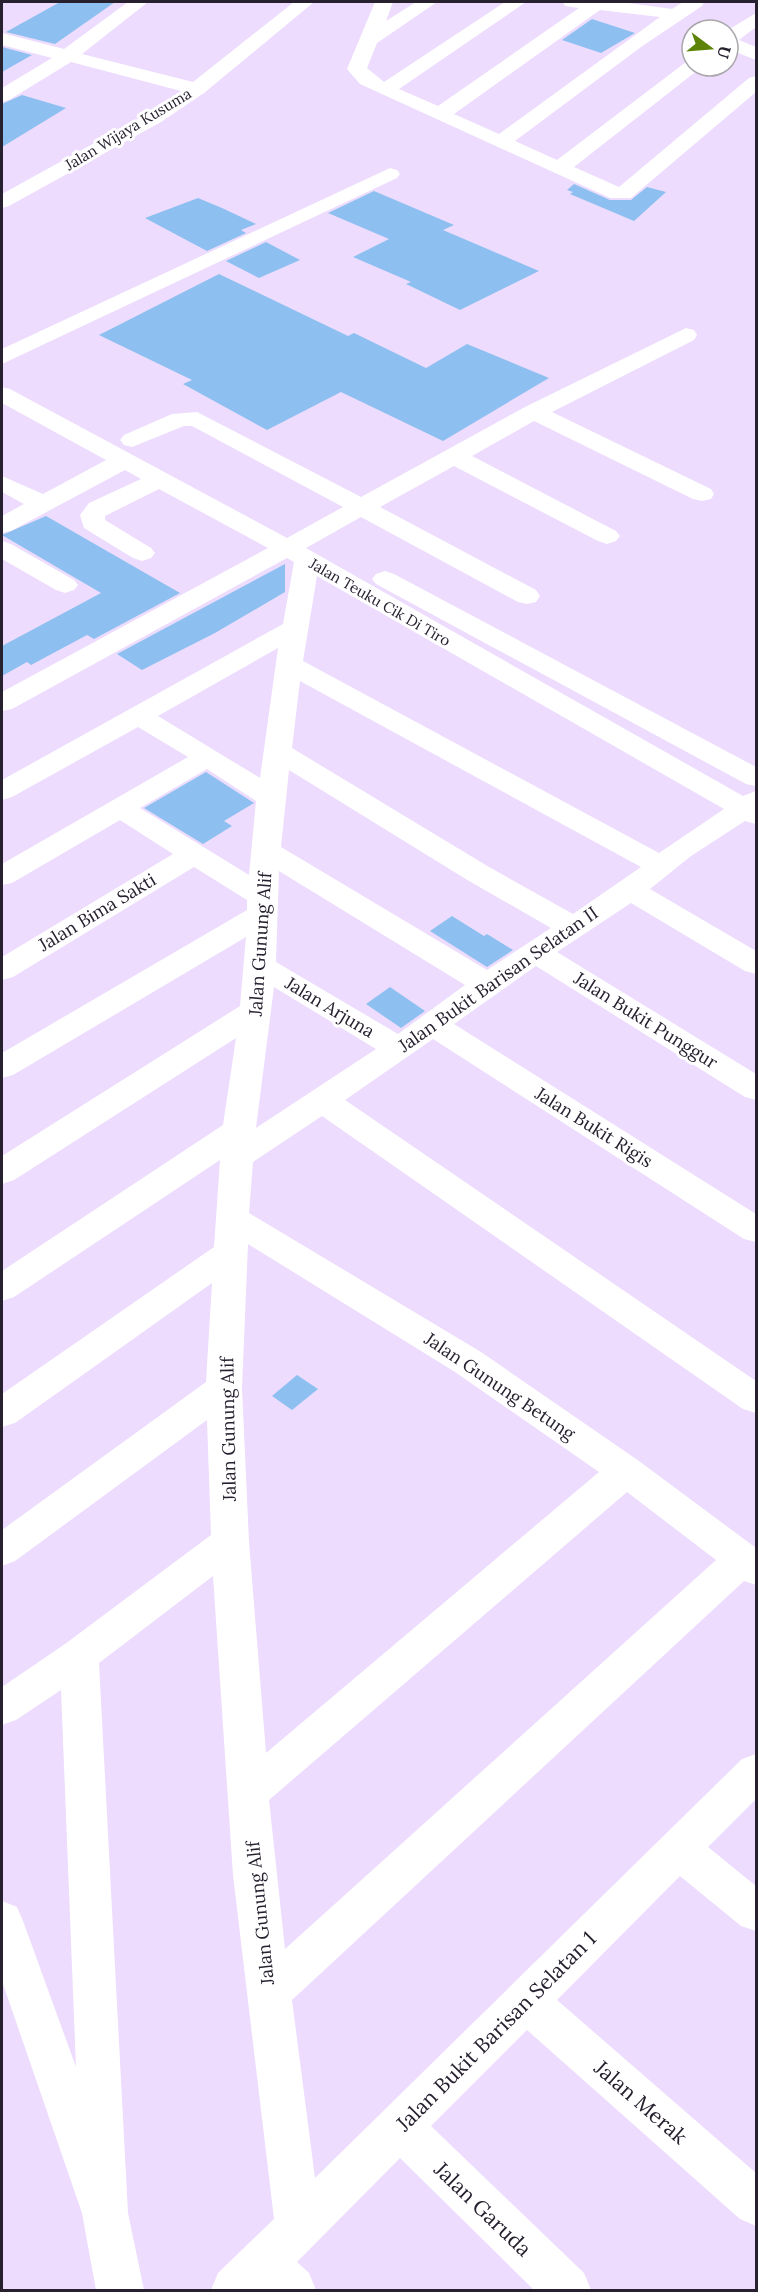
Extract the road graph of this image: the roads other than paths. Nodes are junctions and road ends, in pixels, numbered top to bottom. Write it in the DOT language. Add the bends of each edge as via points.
graph roads {
  1 [pos="139,2"];
  2 [pos="305,2"];
  3 [pos="384,2"];
  4 [pos="428,2"];
  5 [pos="516,2"];
  6 [pos="571,2"];
  7 [pos="694,2"];
  8 [pos="594,6"];
  9 [pos="674,16"];
  10 [pos="756,19"];
  11 [pos="740,32"];
  12 [pos="2,39"];
  13 [pos="366,42"];
  14 [pos="740,47"];
  15 [pos="756,54"];
  16 [pos="66,57"];
  17 [pos="680,76"];
  18 [pos="756,82"];
  19 [pos="197,89"];
  20 [pos="385,90"];
  21 [pos="2,96"];
  22 [pos="439,116"];
  23 [pos="501,142"];
  24 [pos="558,169"];
  25 [pos="390,174"];
  26 [pos="2,202"];
  27 [pos="686,334"];
  28 [pos="2,357"];
  29 [pos="2,370"];
  30 [pos="2,394"];
  31 [pos="533,412"];
  32 [pos="129,450"];
  33 [pos="454,456"];
  34 [pos="160,479"];
  35 [pos="2,483"];
  36 [pos="702,494"];
  37 [pos="41,503"];
  38 [pos="360,508"];
  39 [pos="2,526"];
  40 [pos="607,536"];
  41 [pos="2,549"];
  42 [pos="300,549"];
  43 [pos="142,553"];
  44 [pos="65,585"];
  45 [pos="527,596"];
  46 [pos="295,628"];
  47 [pos="289,664"];
  48 [pos="2,703"];
  49 [pos="139,717"];
  50 [pos="279,752"];
  51 [pos="208,757"];
  52 [pos="756,778"];
  53 [pos="2,791"];
  54 [pos="271,798"];
  55 [pos="120,808"];
  56 [pos="753,808"];
  57 [pos="267,851"];
  58 [pos="193,855"];
  59 [pos="661,866"];
  60 [pos="2,876"];
  61 [pos="630,890"];
  62 [pos="263,905"];
  63 [pos="573,927"];
  64 [pos="535,952"];
  65 [pos="756,964"];
  66 [pos="261,966"];
  67 [pos="2,970"];
  68 [pos="487,984"];
  69 [pos="256,1010"];
  70 [pos="432,1024"];
  71 [pos="399,1049"];
  72 [pos="2,1067"];
  73 [pos="756,1089"];
  74 [pos="322,1100"];
  75 [pos="239,1144"];
  76 [pos="2,1172"];
  77 [pos="756,1230"];
  78 [pos="232,1235"];
  79 [pos="2,1288"];
  80 [pos="224,1388"];
  81 [pos="756,1398"];
  82 [pos="2,1413"];
  83 [pos="626,1471"];
  84 [pos="230,1542"];
  85 [pos="2,1550"];
  86 [pos="749,1564"];
  87 [pos="79,1656"];
  88 [pos="2,1708"];
  89 [pos="756,1772"];
  90 [pos="248,1793"];
  91 [pos="679,1849"];
  92 [pos="756,1912"];
  93 [pos="2,1921"];
  94 [pos="268,1993"];
  95 [pos="526,2001"];
  96 [pos="400,2127"];
  97 [pos="756,2203"];
  98 [pos="105,2213"];
  99 [pos="298,2226"];
  100 [pos="264,2281"];
  101 [pos="120,2290"];
  102 [pos="567,2290"];
  1 -- 16 [label="street"];
  2 -- 19 [label="street, Jalan Wijaya Kusuma"];
  3 -- 13 [label="street"];
  4 -- 13 [label="street"];
  5 -- 20 [label="street"];
  6 -- 8 [label="street"];
  7 -- 9 [label="street"];
  8 -- 9 [label="street" via="659,11"];
  8 -- 22 [label="street"];
  9 -- 23 [label="street"];
  10 -- 11 [label="street"];
  12 -- 16 [label="street"];
  13 -- 20 [label="street" via="357,69 366,80"];
  14 -- 15 [label="street"];
  16 -- 19 [label="street"];
  16 -- 21 [label="street"];
  17 -- 24 [label="street"];
  18 -- 24 [label="street" via="624,194"];
  19 -- 26 [label="street, Jalan Wijaya Kusuma" via="154,118"];
  20 -- 22 [label="street"];
  22 -- 23 [label="street"];
  23 -- 24 [label="street"];
  25 -- 28 [label="street"];
  27 -- 31 [label="street" via="651,357"];
  29 -- 32 [label="street, Jalan Teuku Cik Di Tiro"];
  30 -- 32 [label="street, Jalan Teuku Cik Di Tiro"];
  31 -- 33 [label="street"];
  31 -- 36 [label="street"];
  32 -- 34 [label="street, Jalan Teuku Cik Di Tiro"];
  32 -- 37 [label="street"];
  32 -- 38 [label="street" via="180,419 197,419"];
  32 -- 42 [label="street, Jalan Teuku Cik Di Tiro"];
  33 -- 38 [label="street"];
  33 -- 40 [label="street"];
  34 -- 42 [label="street, Jalan Teuku Cik Di Tiro"];
  34 -- 43 [label="street" via="98,508 92,515 93,522"];
  35 -- 37 [label="street"];
  37 -- 39 [label="street"];
  38 -- 42 [label="street"];
  38 -- 45 [label="street"];
  41 -- 44 [label="street"];
  42 -- 46 [label="street, Jalan Gunung Alif"];
  42 -- 48 [label="street"];
  42 -- 52 [label="street, Jalan Teuku Cik Di Tiro"];
  42 -- 56 [label="street, Jalan Teuku Cik Di Tiro"];
  46 -- 47 [label="street, Jalan Gunung Alif"];
  46 -- 49 [label="street"];
  47 -- 50 [label="street, Jalan Gunung Alif"];
  47 -- 59 [label="street"];
  49 -- 51 [label="street"];
  49 -- 53 [label="street"];
  50 -- 54 [label="street, Jalan Gunung Alif"];
  50 -- 63 [label="street"];
  51 -- 54 [label="street"];
  51 -- 55 [label="street"];
  54 -- 57 [label="street, Jalan Gunung Alif"];
  55 -- 58 [label="street"];
  55 -- 60 [label="street"];
  56 -- 59 [label="street, Jalan Bukit Barisan Selatan II"];
  57 -- 62 [label="street, Jalan Gunung Alif"];
  57 -- 68 [label="street"];
  58 -- 62 [label="street"];
  58 -- 67 [label="street, Jalan Bima Sakti"];
  59 -- 61 [label="street, Jalan Bukit Barisan Selatan II"];
  61 -- 63 [label="street, Jalan Bukit Barisan Selatan II"];
  61 -- 65 [label="street"];
  62 -- 66 [label="street, Jalan Gunung Alif"];
  62 -- 72 [label="street"];
  63 -- 64 [label="street, Jalan Bukit Barisan Selatan II"];
  64 -- 68 [label="street, Jalan Bukit Barisan Selatan II"];
  64 -- 73 [label="street, Jalan Bukit Punggur"];
  66 -- 69 [label="street, Jalan Gunung Alif"];
  66 -- 71 [label="street, Jalan Arjuna"];
  68 -- 70 [label="street, Jalan Bukit Barisan Selatan II"];
  69 -- 75 [label="street, Jalan Gunung Alif"];
  69 -- 76 [label="street"];
  70 -- 71 [label="street, Jalan Bukit Barisan Selatan II"];
  70 -- 77 [label="street, Jalan Bukit Rigis"];
  71 -- 74 [label="street, Jalan Bukit Barisan Selatan II"];
  74 -- 75 [label="street, Jalan Bukit Barisan Selatan II"];
  74 -- 81 [label="street"];
  75 -- 78 [label="street, Jalan Gunung Alif"];
  75 -- 79 [label="street, Jalan Bukit Barisan Selatan II"];
  78 -- 80 [label="street, Jalan Gunung Alif"];
  78 -- 82 [label="street"];
  78 -- 83 [label="street, Jalan Gunung Betung" via="468,1362"];
  80 -- 84 [label="street, Jalan Gunung Alif"];
  80 -- 85 [label="street"];
  83 -- 86 [label="street, Jalan Gunung Betung"];
  83 -- 90 [label="street"];
  84 -- 87 [label="street"];
  84 -- 90 [label="street, Jalan Gunung Alif"];
  86 -- 94 [label="street"];
  87 -- 88 [label="street"];
  87 -- 98 [label="street"];
  89 -- 91 [label="street, Jalan Bukit Barisan Selatan 1"];
  90 -- 94 [label="street, Jalan Gunung Alif"];
  91 -- 92 [label="street"];
  91 -- 95 [label="street, Jalan Bukit Barisan Selatan 1"];
  93 -- 98 [label="street"];
  94 -- 99 [label="street, Jalan Gunung Alif"];
  95 -- 96 [label="street, Jalan Bukit Barisan Selatan 1"];
  95 -- 97 [label="street, Jalan Merak"];
  96 -- 99 [label="street, Jalan Bukit Barisan Selatan 1"];
  96 -- 102 [label="street, Jalan Garuda"];
  98 -- 101 [label="street"];
  99 -- 100 [label="street, Jalan Bukit Barisan Selatan 1"];
}
